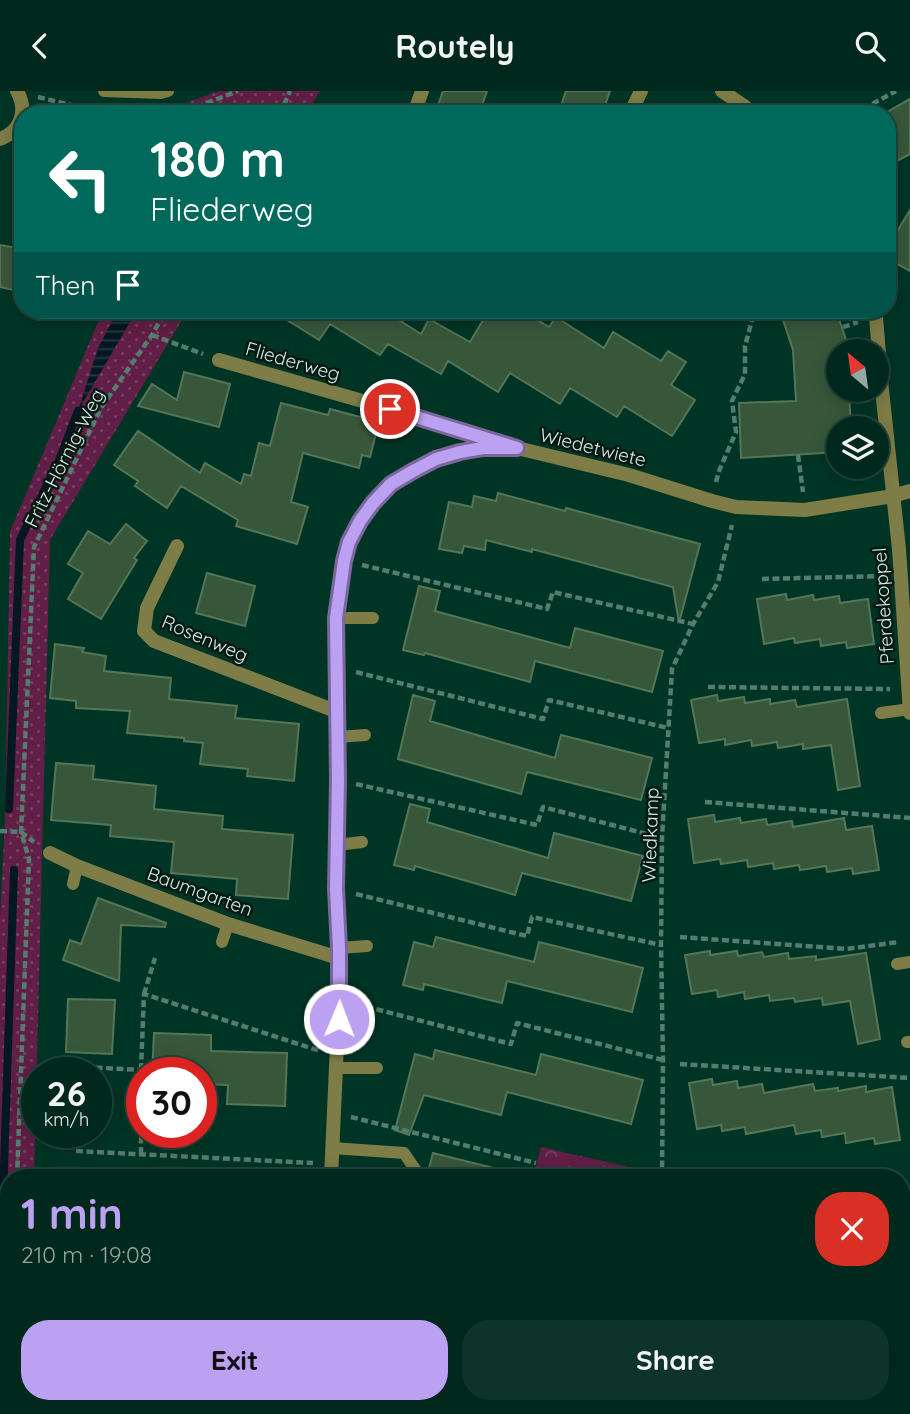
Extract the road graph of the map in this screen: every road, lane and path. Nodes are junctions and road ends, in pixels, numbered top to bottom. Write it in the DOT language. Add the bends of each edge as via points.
graph roads {
  1 [pos="104,91"];
  2 [pos="168,91"];
  3 [pos="238,91"];
  4 [pos="722,91"];
  5 [pos="896,91"];
  6 [pos="18,92"];
  7 [pos="71,105"];
  8 [pos="201,105"];
  9 [pos="743,105"];
  10 [pos="870,105"];
  11 [pos="161,319"];
  12 [pos="753,319"];
  13 [pos="876,319"];
  14 [pos="152,335"];
  15 [pos="219,360"];
  16 [pos="517,448"];
  17 [pos="798,455"];
  18 [pos="910,491"];
  19 [pos="893,496"];
  20 [pos="712,501"];
  21 [pos="736,507"];
  22 [pos="805,510"];
  23 [pos="177,546"];
  24 [pos="344,561"];
  25 [pos="901,575"];
  26 [pos="762,579"];
  27 [pos="336,618"];
  28 [pos="373,618"];
  29 [pos="693,624"];
  30 [pos="337,668"];
  31 [pos="708,687"];
  32 [pos="909,689"];
  33 [pos="910,711"];
  34 [pos="338,712"];
  35 [pos="881,713"];
  36 [pos="668,728"];
  37 [pos="365,735"];
  38 [pos="338,737"];
  39 [pos="338,780"];
  40 [pos="705,802"];
  41 [pos="910,818"];
  42 [pos="0,831"];
  43 [pos="21,832"];
  44 [pos="663,838"];
  45 [pos="362,842"];
  46 [pos="337,845"];
  47 [pos="50,853"];
  48 [pos="78,866"];
  49 [pos="73,884"];
  50 [pos="336,889"];
  51 [pos="228,924"];
  52 [pos="680,937"];
  53 [pos="910,941"];
  54 [pos="222,942"];
  55 [pos="661,945"];
  56 [pos="367,947"];
  57 [pos="339,953"];
  58 [pos="155,958"];
  59 [pos="144,994"];
  60 [pos="340,1000"];
  61 [pos="142,1057"];
  62 [pos="663,1060"];
  63 [pos="337,1062"];
  64 [pos="680,1065"];
  65 [pos="377,1067"];
  66 [pos="910,1079"];
  67 [pos="333,1113"];
  68 [pos="141,1148"];
  69 [pos="332,1148"];
  70 [pos="76,1151"];
  71 [pos="141,1154"];
  72 [pos="536,1163"];
  73 [pos="16,1169"];
  74 [pos="310,1169"];
  75 [pos="332,1169"];
  76 [pos="415,1169"];
  77 [pos="662,1169"];
  1 -- 2 [label="lane"];
  3 -- 8 [label="path"];
  4 -- 9 [label="street"];
  5 -- 10 [label="path"];
  6 -- 7 [label="path"];
  11 -- 14 [label="path, Fritz-Hörnig-Weg"];
  12 -- 20 [label="path" via="745,346 745,374 732,401 738,432 719,471"];
  13 -- 19 [label="street, Pferdekoppel"];
  14 -- 15 [label="path"];
  14 -- 43 [label="path, Fritz-Hörnig-Weg" via="101,408 34,547"];
  15 -- 16 [label="street, Fliederweg"];
  16 -- 20 [label="street, Wiedetwiete"];
  16 -- 24 [label="street, Wiedetwiete" via="460,452 436,459 391,484 360,521"];
  17 -- 22 [label="path"];
  18 -- 19 [label="street, Wiedetwiete"];
  19 -- 22 [label="street, Wiedetwiete"];
  19 -- 25 [label="street, Pferdekoppel"];
  20 -- 21 [label="street, Wiedetwiete"];
  21 -- 22 [label="street, Wiedetwiete"];
  21 -- 29 [label="path, Wiedkamp" via="718,582"];
  23 -- 34 [label="street, Rosenweg" via="147,608 144,631 154,641"];
  24 -- 27 [label="street, Wiedetwiete"];
  24 -- 29 [label="path" via="547,609 553,592"];
  25 -- 26 [label="path"];
  25 -- 32 [label="street, Pferdekoppel"];
  27 -- 28 [label="lane"];
  27 -- 30 [label="street, Wiedetwiete"];
  29 -- 36 [label="path, Wiedkamp" via="672,669"];
  30 -- 34 [label="street, Wiedetwiete"];
  30 -- 36 [label="path" via="543,719 549,700"];
  31 -- 32 [label="path"];
  32 -- 33 [label="street, Pferdekoppel"];
  33 -- 35 [label="lane"];
  34 -- 38 [label="street, Wiedetwiete"];
  36 -- 44 [label="path, Wiedkamp"];
  37 -- 38 [label="lane"];
  38 -- 39 [label="street, Wiedetwiete"];
  39 -- 44 [label="path" via="537,825 543,807"];
  39 -- 46 [label="street, Wiedetwiete"];
  40 -- 41 [label="path"];
  42 -- 43 [label="path"];
  43 -- 73 [label="path, Fritz-Hörnig-Weg" via="29,859"];
  44 -- 55 [label="path, Wiedkamp"];
  45 -- 46 [label="lane"];
  46 -- 50 [label="street, Wiedetwiete"];
  47 -- 48 [label="street, Baumgarten"];
  48 -- 49 [label="lane"];
  48 -- 51 [label="street, Baumgarten"];
  50 -- 55 [label="path" via="527,936 531,917"];
  50 -- 57 [label="street, Wiedetwiete"];
  51 -- 54 [label="lane"];
  51 -- 57 [label="street, Baumgarten"];
  52 -- 53 [label="path" via="846,949"];
  55 -- 62 [label="path, Wiedkamp"];
  56 -- 57 [label="lane"];
  57 -- 60 [label="street, Wiedetwiete"];
  58 -- 59 [label="path"];
  59 -- 61 [label="path"];
  59 -- 63 [label="path"];
  60 -- 62 [label="path" via="511,1044 517,1023"];
  60 -- 63 [label="street, Wiedetwiete"];
  62 -- 77 [label="path, Wiedkamp"];
  63 -- 65 [label="lane"];
  63 -- 67 [label="street, Wiedetwiete"];
  64 -- 66 [label="path"];
  67 -- 69 [label="street, Wiedetwiete"];
  67 -- 72 [label="path"];
  68 -- 71 [label="path"];
  69 -- 75 [label="street, Wiedetwiete"];
  69 -- 76 [label="lane" via="404,1153"];
  70 -- 71 [label="path"];
  71 -- 74 [label="path"];
}
